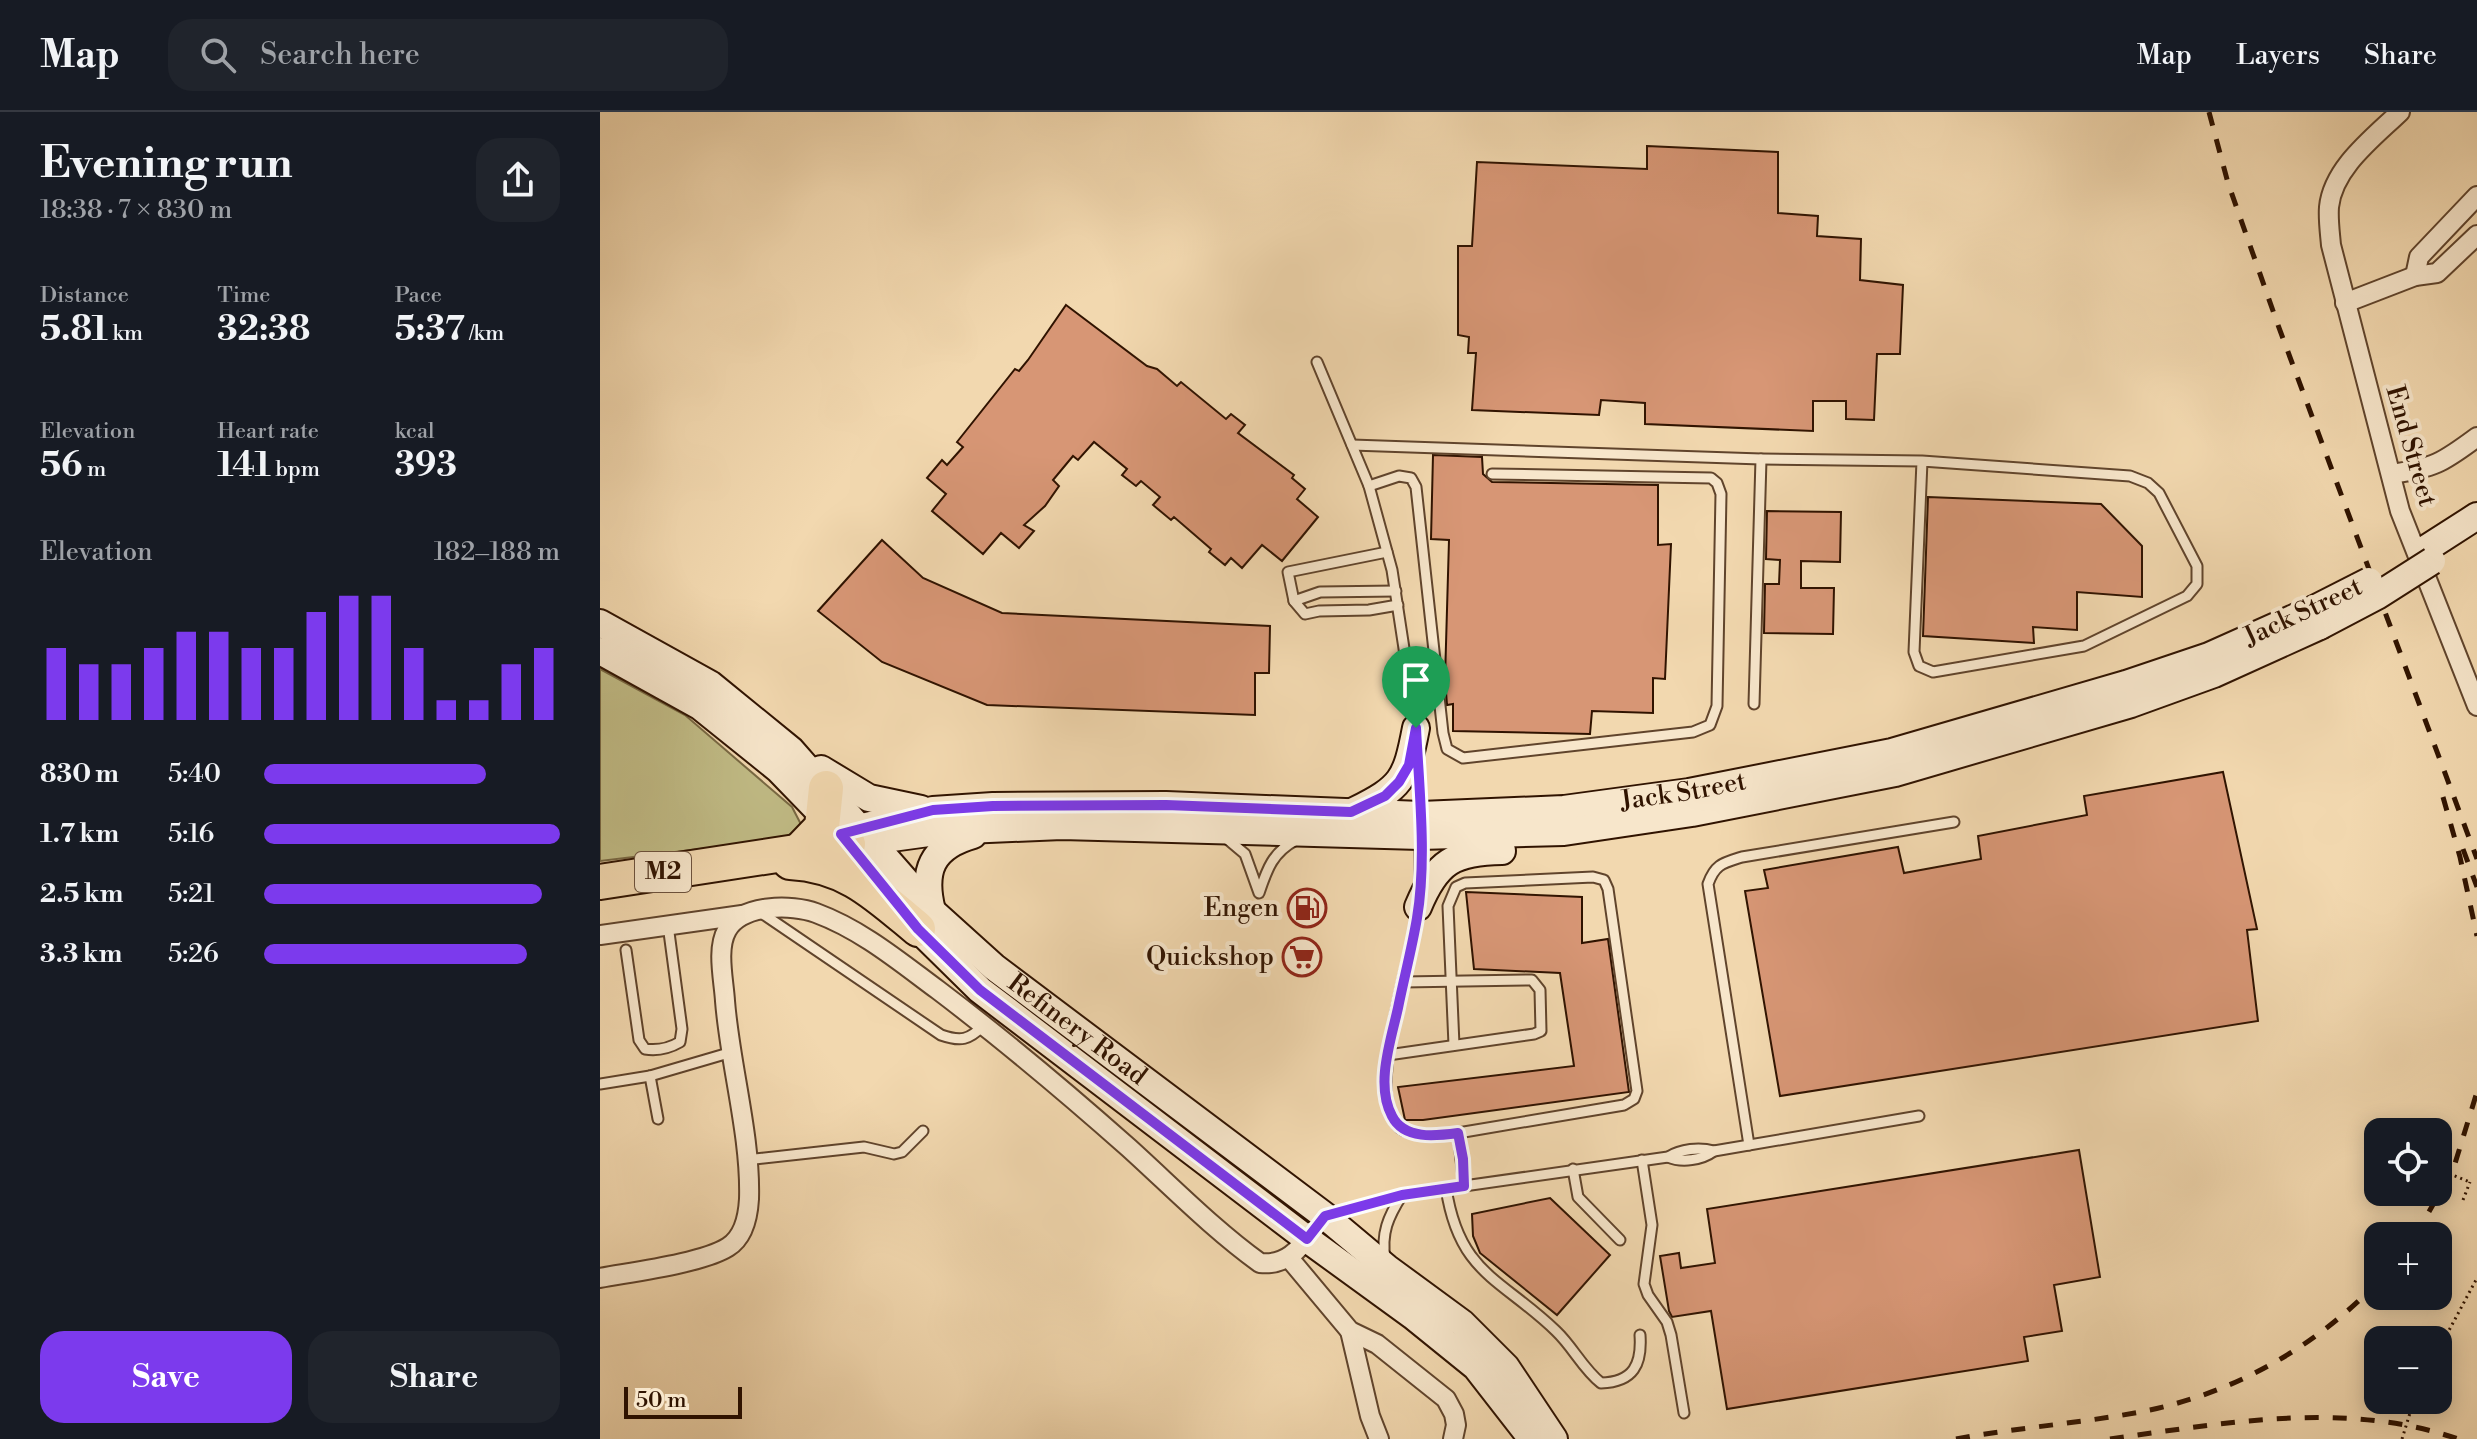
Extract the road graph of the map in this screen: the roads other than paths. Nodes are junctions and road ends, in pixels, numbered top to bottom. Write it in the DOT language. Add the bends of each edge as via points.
graph roads {
  1 [pos="2400,112"];
  2 [pos="2477,196"];
  3 [pos="2477,235"];
  4 [pos="2415,276"];
  5 [pos="2345,303"];
  6 [pos="1317,362"];
  7 [pos="2477,437"];
  8 [pos="1352,445"];
  9 [pos="1761,459"];
  10 [pos="1922,461"];
  11 [pos="1492,474"];
  12 [pos="2391,474"];
  13 [pos="1369,486"];
  14 [pos="2477,516"];
  15 [pos="2477,533"];
  16 [pos="1387,552"];
  17 [pos="2428,555"];
  18 [pos="1396,591"];
  19 [pos="1294,601"];
  20 [pos="1398,605"];
  21 [pos="600,623"];
  22 [pos="600,651"];
  23 [pos="2211,665"];
  24 [pos="1754,704"];
  25 [pos="2477,706"];
  26 [pos="1416,728"];
  27 [pos="791,750"];
  28 [pos="933,810"];
  29 [pos="1351,812"];
  30 [pos="1954,822"];
  31 [pos="1621,824"];
  32 [pos="845,825"];
  33 [pos="1420,825"];
  34 [pos="1000,827"];
  35 [pos="1207,829"];
  36 [pos="1319,833"];
  37 [pos="725,862"];
  38 [pos="600,882"];
  39 [pos="1418,907"];
  40 [pos="750,913"];
  41 [pos="925,920"];
  42 [pos="668,925"];
  43 [pos="600,935"];
  44 [pos="626,950"];
  45 [pos="1449,981"];
  46 [pos="1403,982"];
  47 [pos="984,1025"];
  48 [pos="1454,1045"];
  49 [pos="732,1052"];
  50 [pos="1388,1055"];
  51 [pos="650,1076"];
  52 [pos="600,1084"];
  53 [pos="1919,1116"];
  54 [pos="658,1119"];
  55 [pos="923,1131"];
  56 [pos="1458,1133"];
  57 [pos="1749,1145"];
  58 [pos="746,1160"];
  59 [pos="1642,1160"];
  60 [pos="1573,1169"];
  61 [pos="1464,1186"];
  62 [pos="1446,1188"];
  63 [pos="1402,1195"];
  64 [pos="1325,1216"];
  65 [pos="1620,1240"];
  66 [pos="1298,1249"];
  67 [pos="1387,1268"];
  68 [pos="600,1278"];
  69 [pos="1350,1331"];
  70 [pos="1640,1335"];
  71 [pos="1497,1375"];
  72 [pos="1684,1413"];
  73 [pos="1379,1439"];
  74 [pos="1453,1439"];
  75 [pos="1532,1439"];
  76 [pos="1554,1439"];
  1 -- 5 [label="street, End Street" via="2361,150 2332,192 2331,245"];
  2 -- 4 [label="street" via="2419,257"];
  3 -- 4 [label="street" via="2437,273"];
  4 -- 5 [label="street"];
  5 -- 12 [label="street, End Street"];
  6 -- 8 [label="lane"];
  7 -- 12 [label="street" via="2439,464"];
  8 -- 9 [label="lane"];
  8 -- 13 [label="lane"];
  9 -- 10 [label="lane"];
  9 -- 24 [label="lane"];
  10 -- 10 [label="lane" via="2130,476 2148,483 2159,493 2197,566 2197,584 2187,596 2084,646 1933,672 1919,666 1914,652"];
  11 -- 13 [label="lane" via="1711,478 1717,483 1717,706 1710,725 1693,732 1463,758 1447,749 1416,487 1411,478 1399,476"];
  12 -- 25 [label="street, End Street" via="2400,511"];
  13 -- 16 [label="lane"];
  14 -- 17 [label="main road, Jack Street"];
  15 -- 17 [label="main road, Jack Street"];
  16 -- 18 [label="lane"];
  16 -- 19 [label="lane" via="1288,572"];
  17 -- 23 [label="main road, Jack Street, bridge" via="2377,596"];
  18 -- 19 [label="lane" via="1320,592"];
  18 -- 20 [label="lane"];
  19 -- 20 [label="lane" via="1305,614"];
  20 -- 26 [label="lane"];
  21 -- 27 [label="main road, Refinery Road" via="710,684"];
  22 -- 32 [label="main road, Refinery Road" via="701,707"];
  23 -- 31 [label="main road, Jack Street" via="2131,704 1895,773"];
  23 -- 33 [label="main road, Jack Street" via="2126,684 1892,752 1799,772 1689,792"];
  26 -- 29 [label="main road" via="1409,765 1399,782 1385,796"];
  26 -- 33 [label="lane"];
  27 -- 28 [label="main road" via="869,798"];
  27 -- 32 [label="main road, Refinery Road"];
  28 -- 29 [label="main road, Jack Street" via="1059,804"];
  28 -- 32 [label="main road, Jack Street"];
  29 -- 33 [label="main road, Jack Street"];
  30 -- 57 [label="lane" via="1742,857 1712,871 1708,884"];
  31 -- 33 [label="main road, Jack Street" via="1564,832"];
  31 -- 39 [label="main road" via="1550,848 1459,855 1434,876"];
  32 -- 34 [label="main road, Jack Street" via="943,831"];
  32 -- 37 [label="highway" via="799,851"];
  32 -- 41 [label="main road, Refinery Road"];
  33 -- 36 [label="main road, Jack Street"];
  33 -- 39 [label="lane"];
  34 -- 35 [label="main road, Jack Street"];
  34 -- 41 [label="main road" via="948,845 935,857 927,881"];
  35 -- 36 [label="main road, Jack Street"];
  35 -- 36 [label="lane" via="1245,854 1259,893 1280,850"];
  37 -- 38 [label="highway, M2"];
  37 -- 41 [label="highway" via="808,863 833,869"];
  39 -- 46 [label="lane"];
  40 -- 42 [label="street"];
  40 -- 47 [label="street" via="794,908 840,923"];
  40 -- 47 [label="lane" via="941,1035 971,1038"];
  40 -- 49 [label="street" via="727,930 722,952"];
  41 -- 64 [label="main road, Refinery Road"];
  41 -- 66 [label="main road, Refinery Road" via="980,990"];
  42 -- 43 [label="street"];
  42 -- 44 [label="lane" via="682,1029 680,1042 671,1048 645,1049 639,1040"];
  45 -- 46 [label="lane"];
  45 -- 48 [label="lane"];
  45 -- 48 [label="lane" via="1532,980 1541,1001 1541,1031"];
  45 -- 56 [label="lane" via="1448,906 1456,887 1604,880 1637,1091 1634,1099"];
  46 -- 50 [label="lane"];
  47 -- 66 [label="street" via="1248,1255 1273,1265"];
  48 -- 50 [label="lane"];
  49 -- 51 [label="lane"];
  49 -- 58 [label="street"];
  50 -- 56 [label="lane" via="1386,1101 1396,1123 1403,1130 1434,1136"];
  51 -- 52 [label="lane"];
  51 -- 54 [label="lane"];
  53 -- 57 [label="lane"];
  55 -- 58 [label="lane" via="894,1154 864,1147"];
  56 -- 61 [label="lane"];
  57 -- 59 [label="lane" via="1706,1157"];
  58 -- 68 [label="street" via="749,1199 741,1235 732,1245 714,1255"];
  59 -- 60 [label="lane"];
  59 -- 72 [label="lane" via="1652,1225 1644,1284 1667,1322"];
  60 -- 61 [label="lane"];
  60 -- 65 [label="lane" via="1578,1197"];
  61 -- 62 [label="lane"];
  62 -- 63 [label="lane"];
  62 -- 70 [label="lane" via="1459,1241 1489,1278 1556,1330 1601,1383 1614,1383 1637,1365"];
  63 -- 64 [label="lane"];
  63 -- 67 [label="lane" via="1386,1220"];
  64 -- 66 [label="street"];
  64 -- 67 [label="main road, Refinery Road"];
  66 -- 69 [label="street"];
  66 -- 71 [label="main road, Refinery Road" via="1413,1316 1476,1367"];
  67 -- 71 [label="main road, Refinery Road" via="1462,1323"];
  69 -- 73 [label="street"];
  69 -- 74 [label="street" via="1377,1344 1446,1399 1456,1425"];
  71 -- 75 [label="main road, Refinery Road"];
  71 -- 76 [label="main road, Refinery Road"];
}
